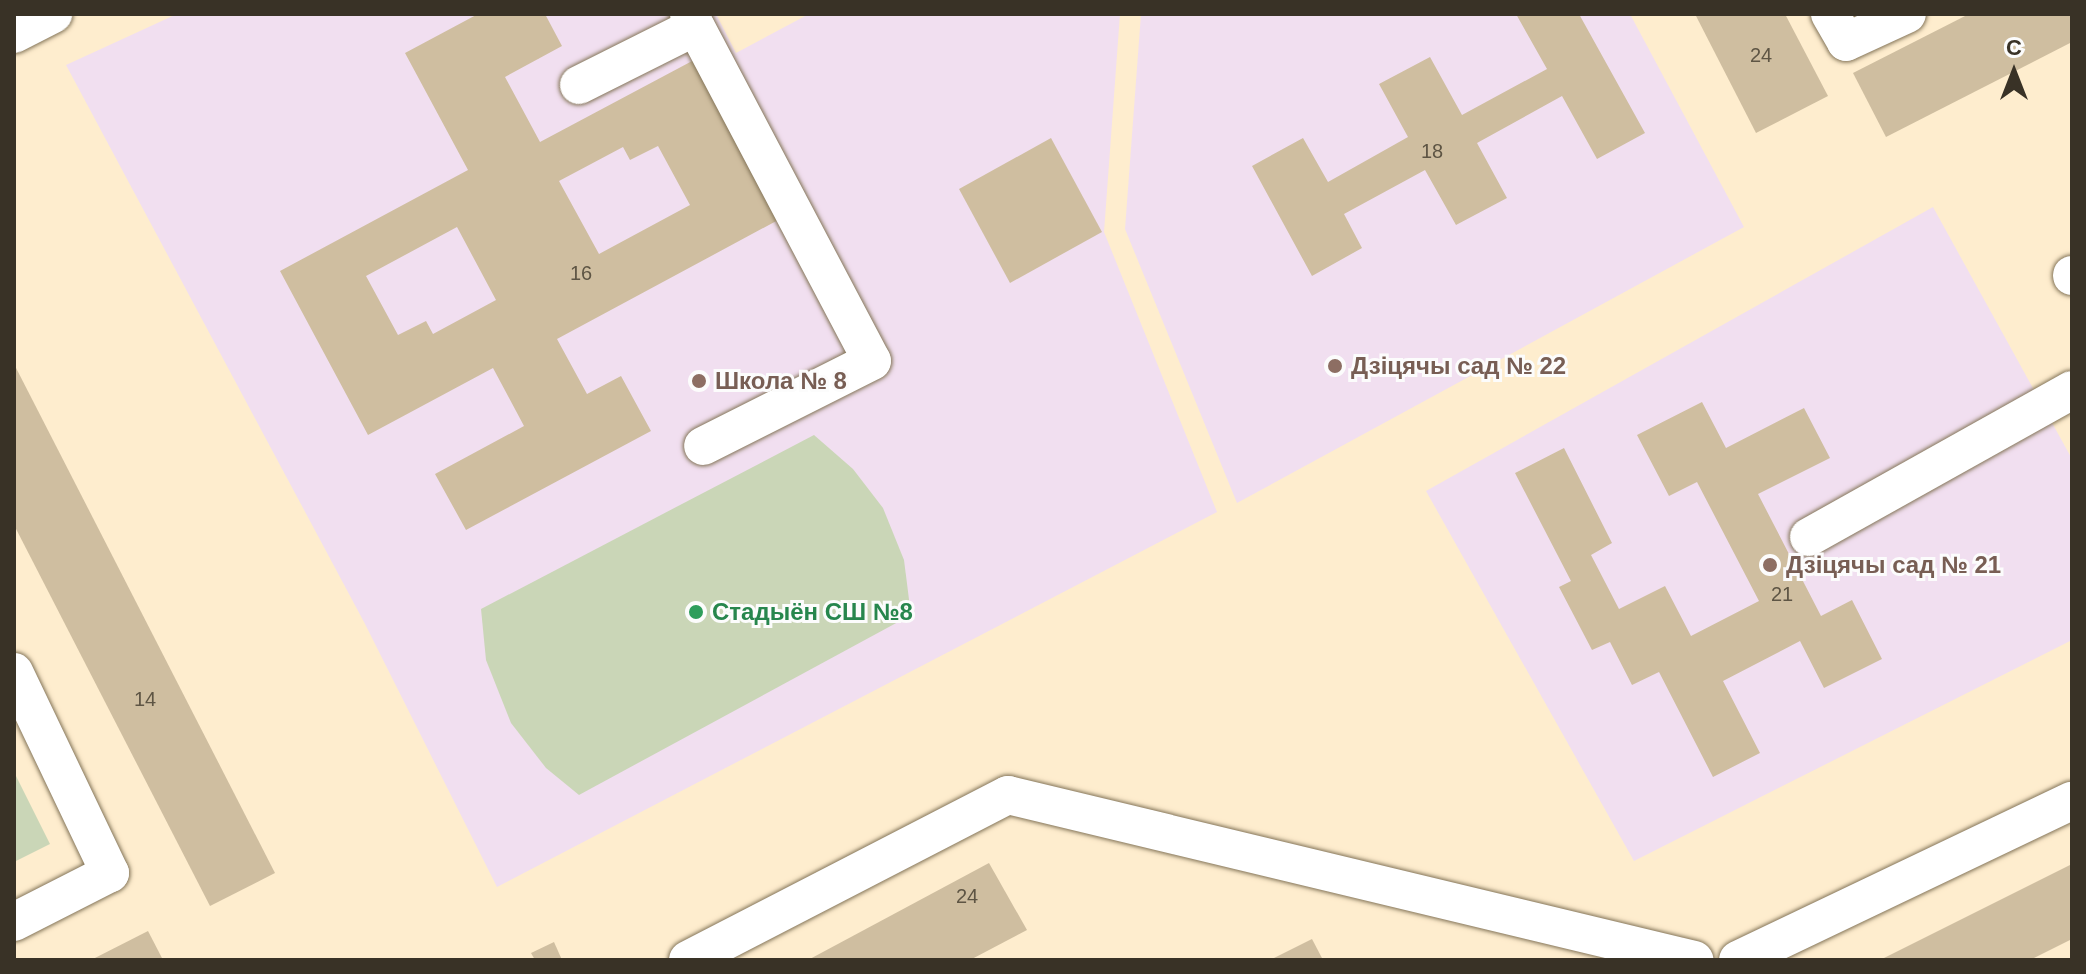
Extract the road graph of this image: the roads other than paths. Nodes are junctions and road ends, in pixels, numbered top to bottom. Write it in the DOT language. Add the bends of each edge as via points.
graph roads {
  1 [pos="53,14"];
  2 [pos="1830,14"];
  3 [pos="1907,14"];
  4 [pos="692,20"];
  5 [pos="14,34"];
  6 [pos="579,85"];
  7 [pos="2072,390"];
  8 [pos="703,446"];
  9 [pos="1809,537"];
  10 [pos="14,672"];
  11 [pos="2072,801"];
  12 [pos="14,922"];
  13 [pos="1626,954"];
  14 [pos="688,960"];
  15 [pos="1694,960"];
  16 [pos="1738,960"];
  1 -- 5 [label="street"];
  2 -- 3 [label="street" via="1846,42"];
  4 -- 6 [label="street"];
  4 -- 8 [label="street" via="872,361"];
  7 -- 9 [label="street"];
  10 -- 12 [label="street" via="110,873"];
  11 -- 16 [label="street"];
  13 -- 14 [label="street" via="1008,795"];
  13 -- 15 [label="street"];
}
